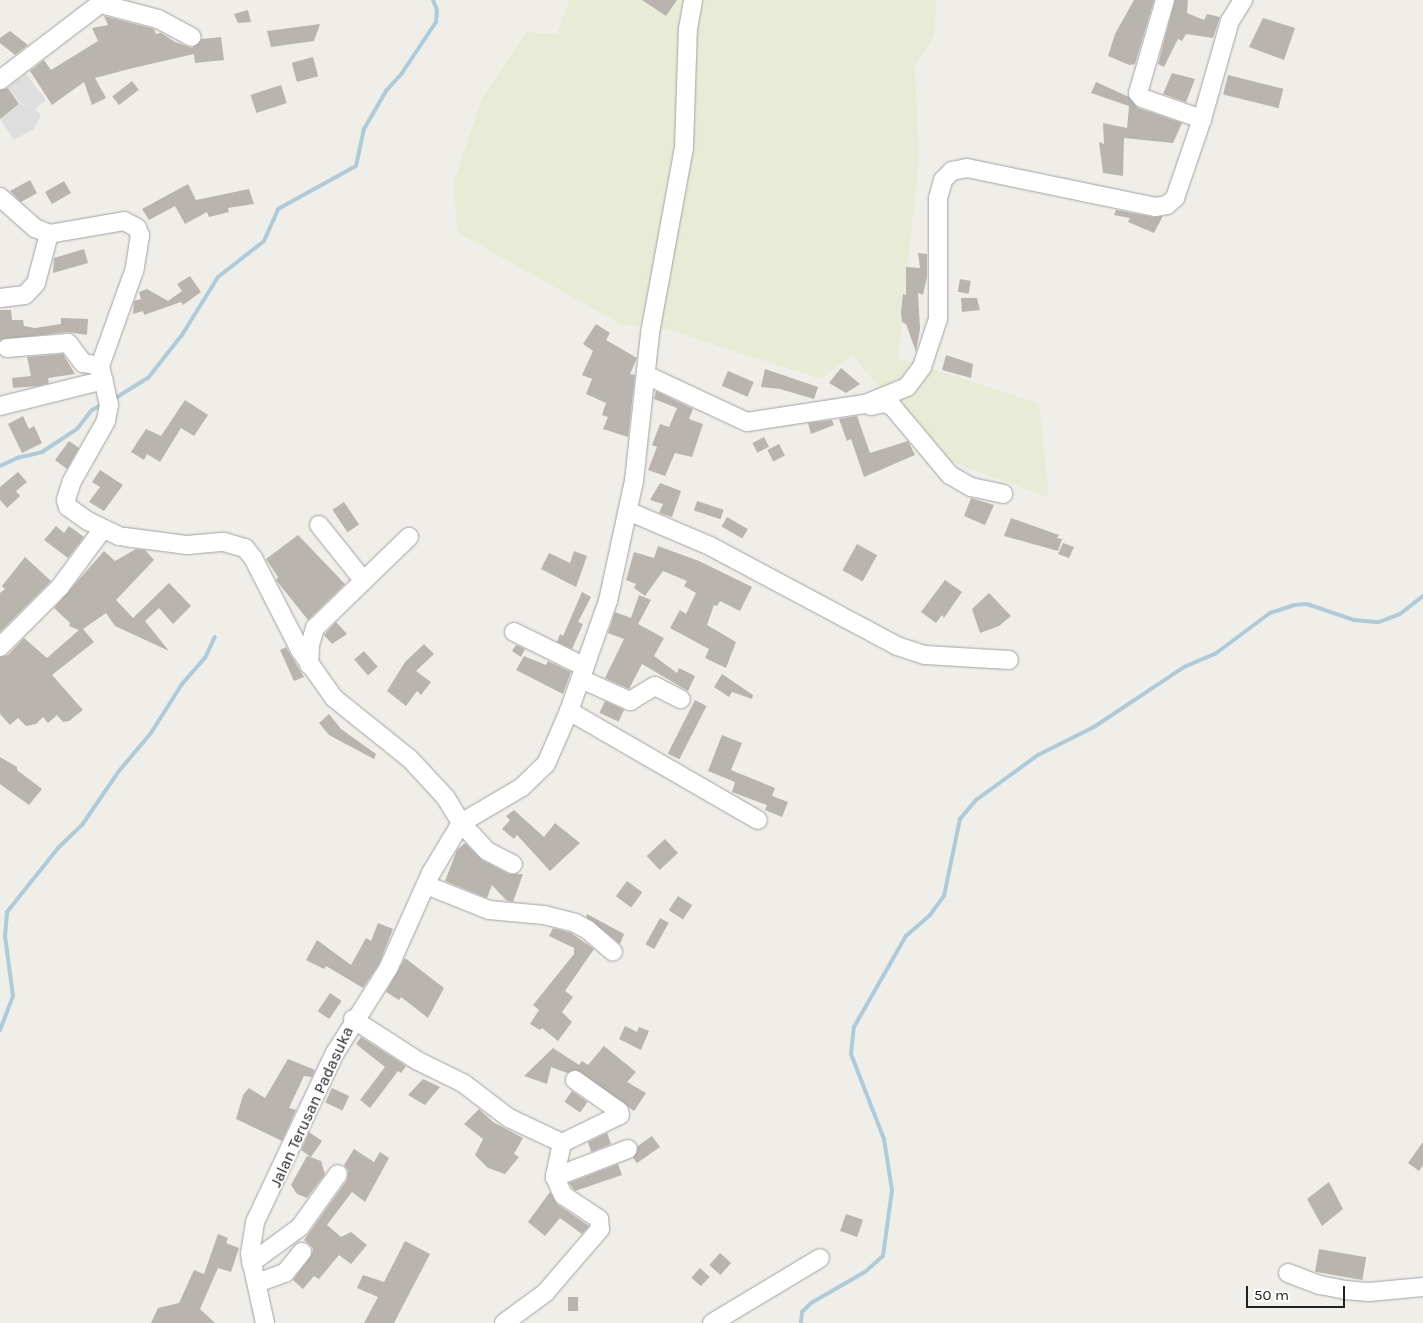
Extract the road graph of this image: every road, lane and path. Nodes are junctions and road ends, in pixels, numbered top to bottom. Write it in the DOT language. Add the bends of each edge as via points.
graph roads {
  1 [pos="693,0"];
  2 [pos="1165,0"];
  3 [pos="1243,0"];
  4 [pos="103,2"];
  5 [pos="192,36"];
  6 [pos="0,80"];
  7 [pos="1202,119"];
  8 [pos="0,197"];
  9 [pos="49,234"];
  10 [pos="0,298"];
  11 [pos="7,348"];
  12 [pos="102,373"];
  13 [pos="646,374"];
  14 [pos="865,404"];
  15 [pos="0,406"];
  16 [pos="1003,494"];
  17 [pos="628,511"];
  18 [pos="319,525"];
  19 [pos="116,534"];
  20 [pos="409,538"];
  21 [pos="362,580"];
  22 [pos="514,632"];
  23 [pos="0,647"];
  24 [pos="1009,660"];
  25 [pos="310,666"];
  26 [pos="583,673"];
  27 [pos="681,699"];
  28 [pos="569,712"];
  29 [pos="758,820"];
  30 [pos="461,823"];
  31 [pos="514,864"];
  32 [pos="426,885"];
  33 [pos="613,952"];
  34 [pos="353,1019"];
  35 [pos="575,1080"];
  36 [pos="562,1144"];
  37 [pos="628,1149"];
  38 [pos="338,1174"];
  39 [pos="555,1177"];
  40 [pos="302,1252"];
  41 [pos="820,1258"];
  42 [pos="251,1263"];
  43 [pos="1288,1273"];
  44 [pos="257,1283"];
  45 [pos="1423,1287"];
  46 [pos="265,1323"];
  47 [pos="504,1323"];
  48 [pos="712,1323"];
  1 -- 13 [label="street" via="688,29 684,147 655,299"];
  2 -- 7 [label="street" via="1138,93 1142,98"];
  3 -- 7 [label="street" via="1230,21"];
  4 -- 5 [label="street" via="158,19"];
  4 -- 6 [label="street"];
  7 -- 14 [label="street" via="1175,198 1168,205 1155,207 967,168 952,172 942,180 938,198 938,319 935,335 916,379 908,387"];
  8 -- 9 [label="street" via="35,228"];
  9 -- 10 [label="street" via="36,283 25,295"];
  9 -- 12 [label="street" via="124,221 137,228 140,234 134,271"];
  11 -- 12 [label="street" via="68,343 83,363"];
  12 -- 15 [label="street"];
  12 -- 19 [label="street" via="109,406 106,421 68,490 66,500 68,507"];
  13 -- 14 [label="street" via="747,422"];
  13 -- 17 [label="street" via="639,449"];
  14 -- 16 [label="street" via="867,407 884,403 892,406 950,475 971,487"];
  17 -- 24 [label="street" via="710,546 897,646 925,655"];
  17 -- 26 [label="street" via="608,601"];
  18 -- 21 [label="street"];
  19 -- 23 [label="street"];
  19 -- 25 [label="street" via="187,545 224,542 244,548 253,558"];
  20 -- 21 [label="street"];
  21 -- 25 [label="street" via="315,628 310,645"];
  22 -- 26 [label="street"];
  25 -- 30 [label="street" via="334,698 423,772 446,798"];
  26 -- 27 [label="street" via="630,701 655,686"];
  26 -- 28 [label="street"];
  28 -- 29 [label="street"];
  28 -- 30 [label="street" via="541,770 522,787"];
  30 -- 31 [label="street" via="487,851"];
  30 -- 32 [label="street, Jalan Terusan Padasuka"];
  32 -- 33 [label="street" via="489,910 544,915 575,924 588,930"];
  32 -- 34 [label="street, Jalan Terusan Padasuka" via="388,968"];
  34 -- 36 [label="street" via="418,1061 463,1083 509,1118"];
  34 -- 42 [label="street, Jalan Terusan Padasuka" via="255,1222"];
  35 -- 36 [label="street" via="619,1111 620,1115"];
  36 -- 39 [label="street"];
  37 -- 39 [label="street"];
  38 -- 42 [label="street" via="300,1226"];
  39 -- 47 [label="street" via="563,1195 599,1219 600,1229 545,1293"];
  40 -- 44 [label="street" via="285,1273"];
  41 -- 48 [label="street"];
  42 -- 44 [label="street, Jalan Terusan Padasuka"];
  43 -- 45 [label="street" via="1345,1290"];
  44 -- 46 [label="street, Jalan Terusan Padasuka"];
}
